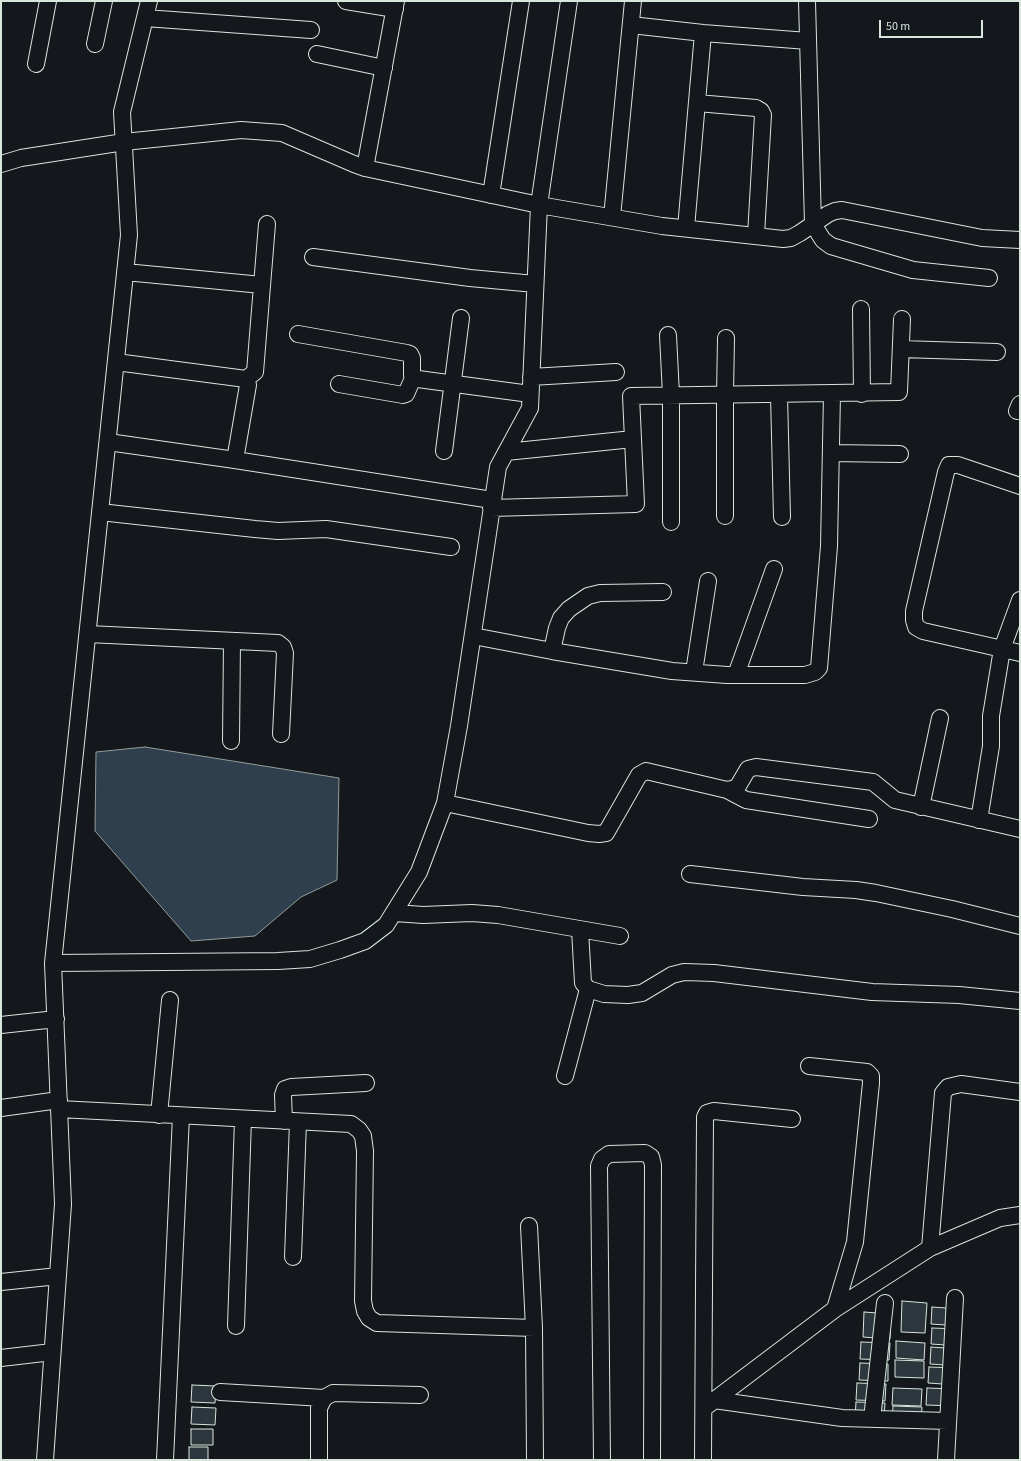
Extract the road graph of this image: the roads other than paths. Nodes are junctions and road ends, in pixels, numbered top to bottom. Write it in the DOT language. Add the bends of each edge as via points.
graph roads {
  1 [pos="48,1"];
  2 [pos="104,1"];
  3 [pos="149,1"];
  4 [pos="346,1"];
  5 [pos="521,1"];
  6 [pos="569,1"];
  7 [pos="634,1"];
  8 [pos="807,1"];
  9 [pos="396,5"];
  10 [pos="145,18"];
  11 [pos="632,25"];
  12 [pos="311,30"];
  13 [pos="703,33"];
  14 [pos="808,41"];
  15 [pos="95,44"];
  16 [pos="317,54"];
  17 [pos="36,64"];
  18 [pos="384,68"];
  19 [pos="697,103"];
  20 [pos="124,142"];
  21 [pos="1,164"];
  22 [pos="365,168"];
  23 [pos="491,195"];
  24 [pos="539,205"];
  25 [pos="612,217"];
  26 [pos="267,224"];
  27 [pos="813,224"];
  28 [pos="686,228"];
  29 [pos="756,235"];
  30 [pos="1020,240"];
  31 [pos="313,257"];
  32 [pos="125,272"];
  33 [pos="989,278"];
  34 [pos="535,284"];
  35 [pos="262,285"];
  36 [pos="861,309"];
  37 [pos="461,318"];
  38 [pos="902,319"];
  39 [pos="298,334"];
  40 [pos="668,335"];
  41 [pos="726,338"];
  42 [pos="901,349"];
  43 [pos="997,352"];
  44 [pos="116,362"];
  45 [pos="616,372"];
  46 [pos="531,377"];
  47 [pos="413,378"];
  48 [pos="246,379"];
  49 [pos="339,384"];
  50 [pos="453,384"];
  51 [pos="530,394"];
  52 [pos="832,394"];
  53 [pos="862,394"];
  54 [pos="671,395"];
  55 [pos="724,395"];
  56 [pos="779,395"];
  57 [pos="633,439"];
  58 [pos="108,442"];
  59 [pos="444,451"];
  60 [pos="506,452"];
  61 [pos="831,453"];
  62 [pos="900,454"];
  63 [pos="235,460"];
  64 [pos="1020,486"];
  65 [pos="491,504"];
  66 [pos="100,512"];
  67 [pos="724,516"];
  68 [pos="782,518"];
  69 [pos="671,522"];
  70 [pos="451,547"];
  71 [pos="774,569"];
  72 [pos="708,581"];
  73 [pos="663,592"];
  74 [pos="1020,600"];
  75 [pos="88,634"];
  76 [pos="473,636"];
  77 [pos="232,640"];
  78 [pos="1002,649"];
  79 [pos="552,651"];
  80 [pos="1020,653"];
  81 [pos="694,672"];
  82 [pos="736,674"];
  83 [pos="940,718"];
  84 [pos="280,734"];
  85 [pos="231,740"];
  86 [pos="727,790"];
  87 [pos="445,803"];
  88 [pos="921,806"];
  89 [pos="869,819"];
  90 [pos="980,820"];
  91 [pos="1020,829"];
  92 [pos="690,874"];
  93 [pos="395,913"];
  94 [pos="1020,926"];
  95 [pos="580,930"];
  96 [pos="620,936"];
  97 [pos="54,963"];
  98 [pos="588,989"];
  99 [pos="170,1000"];
  100 [pos="1020,1001"];
  101 [pos="56,1019"];
  102 [pos="1,1025"];
  103 [pos="809,1066"];
  104 [pos="565,1076"];
  105 [pos="366,1083"];
  106 [pos="1020,1092"];
  107 [pos="59,1104"];
  108 [pos="1,1108"];
  109 [pos="159,1115"];
  110 [pos="181,1116"];
  111 [pos="243,1119"];
  112 [pos="792,1119"];
  113 [pos="291,1121"];
  114 [pos="1020,1215"];
  115 [pos="529,1226"];
  116 [pos="930,1248"];
  117 [pos="293,1257"];
  118 [pos="58,1276"];
  119 [pos="1,1282"];
  120 [pos="954,1298"];
  121 [pos="885,1304"];
  122 [pos="835,1309"];
  123 [pos="236,1326"];
  124 [pos="534,1328"];
  125 [pos="52,1352"];
  126 [pos="1,1358"];
  127 [pos="220,1392"];
  128 [pos="420,1395"];
  129 [pos="324,1398"];
  130 [pos="709,1404"];
  131 [pos="872,1419"];
  132 [pos="948,1421"];
  133 [pos="45,1460"];
  134 [pos="165,1460"];
  135 [pos="319,1460"];
  136 [pos="534,1460"];
  137 [pos="602,1460"];
  138 [pos="652,1460"];
  139 [pos="703,1460"];
  140 [pos="946,1460"];
  1 -- 17 [label="street"];
  2 -- 15 [label="street"];
  3 -- 10 [label="street"];
  4 -- 9 [label="street"];
  5 -- 23 [label="street"];
  6 -- 24 [label="street"];
  7 -- 11 [label="street"];
  8 -- 14 [label="street"];
  9 -- 18 [label="street"];
  10 -- 12 [label="street"];
  10 -- 20 [label="street" via="122,112"];
  11 -- 13 [label="street"];
  11 -- 25 [label="street"];
  13 -- 14 [label="street"];
  13 -- 19 [label="street"];
  14 -- 27 [label="street"];
  16 -- 18 [label="street"];
  18 -- 22 [label="street"];
  19 -- 28 [label="street"];
  19 -- 29 [label="street" via="756,108 761,111 763,116"];
  20 -- 21 [label="street" via="22,158"];
  20 -- 22 [label="street" via="241,130 282,132"];
  20 -- 32 [label="street" via="129,235"];
  22 -- 23 [label="street"];
  23 -- 24 [label="street"];
  24 -- 25 [label="street"];
  24 -- 34 [label="street"];
  25 -- 28 [label="street"];
  26 -- 35 [label="street"];
  27 -- 29 [label="street" via="791,238"];
  27 -- 30 [label="street" via="828,214 842,210 982,238"];
  27 -- 33 [label="street" via="823,240 831,246 913,270"];
  28 -- 29 [label="street"];
  31 -- 34 [label="street"];
  32 -- 35 [label="street"];
  32 -- 44 [label="street"];
  34 -- 46 [label="street"];
  35 -- 48 [label="street" via="255,372"];
  36 -- 53 [label="street"];
  37 -- 50 [label="street"];
  38 -- 42 [label="street"];
  39 -- 47 [label="street" via="410,354"];
  40 -- 54 [label="street"];
  41 -- 55 [label="street"];
  42 -- 43 [label="street"];
  42 -- 53 [label="street" via="899,392"];
  44 -- 48 [label="street"];
  44 -- 58 [label="street"];
  45 -- 46 [label="street"];
  46 -- 51 [label="street"];
  47 -- 49 [label="street" via="406,394 403,395"];
  47 -- 50 [label="street"];
  48 -- 63 [label="street" via="248,386"];
  50 -- 51 [label="street"];
  50 -- 59 [label="street"];
  51 -- 60 [label="street" via="530,408"];
  52 -- 53 [label="street"];
  52 -- 56 [label="street"];
  52 -- 61 [label="street"];
  54 -- 55 [label="street"];
  54 -- 57 [label="street" via="631,396"];
  54 -- 69 [label="street"];
  55 -- 56 [label="street"];
  55 -- 67 [label="street"];
  56 -- 68 [label="street"];
  57 -- 60 [label="street"];
  57 -- 65 [label="street" via="636,504"];
  58 -- 63 [label="street"];
  58 -- 66 [label="street"];
  60 -- 65 [label="street" via="498,467"];
  61 -- 62 [label="street"];
  61 -- 82 [label="street" via="829,546 819,668 805,674"];
  63 -- 65 [label="street"];
  64 -- 78 [label="street" via="958,465 949,465 914,611 916,627 923,631"];
  65 -- 76 [label="street"];
  66 -- 70 [label="street" via="278,531 326,529"];
  66 -- 75 [label="street"];
  71 -- 82 [label="street"];
  72 -- 81 [label="street"];
  73 -- 79 [label="street" via="600,593 588,596 561,618"];
  74 -- 78 [label="street"];
  75 -- 77 [label="street"];
  75 -- 97 [label="street"];
  76 -- 79 [label="street"];
  76 -- 87 [label="street"];
  77 -- 84 [label="street" via="278,643 283,647 285,653"];
  77 -- 85 [label="street"];
  78 -- 80 [label="street"];
  78 -- 90 [label="street" via="991,716 991,746"];
  79 -- 81 [label="street" via="672,671"];
  81 -- 82 [label="street"];
  83 -- 88 [label="street"];
  86 -- 87 [label="street" via="646,771 638,775 606,833 599,834"];
  86 -- 88 [label="street" via="738,786 748,769 756,767 873,782 895,800"];
  86 -- 89 [label="street" via="746,800"];
  87 -- 93 [label="street" via="419,872"];
  88 -- 90 [label="street"];
  90 -- 91 [label="street"];
  92 -- 94 [label="street" via="876,893"];
  93 -- 95 [label="street" via="472,913"];
  93 -- 97 [label="street" via="386,925 365,941 310,958 278,961"];
  95 -- 96 [label="street"];
  95 -- 98 [label="street" via="583,983"];
  97 -- 101 [label="street"];
  98 -- 100 [label="street" via="604,994 642,993 672,975 692,972 872,992 959,995"];
  98 -- 104 [label="street"];
  99 -- 109 [label="street"];
  101 -- 102 [label="street"];
  101 -- 107 [label="street"];
  103 -- 122 [label="street" via="867,1072 871,1076 855,1242"];
  105 -- 113 [label="street" via="285,1089 283,1095"];
  106 -- 116 [label="street" via="961,1084 948,1087 943,1093"];
  107 -- 108 [label="street"];
  107 -- 109 [label="street"];
  107 -- 118 [label="street" via="63,1204"];
  109 -- 110 [label="street"];
  110 -- 111 [label="street"];
  110 -- 134 [label="street"];
  111 -- 113 [label="street"];
  111 -- 123 [label="street"];
  112 -- 130 [label="street" via="714,1111 707,1113 705,1117"];
  113 -- 117 [label="street"];
  113 -- 124 [label="street" via="351,1124 363,1136 363,1301 369,1318 377,1323"];
  114 -- 116 [label="street" via="1000,1218"];
  115 -- 124 [label="street"];
  116 -- 122 [label="street"];
  118 -- 119 [label="street"];
  118 -- 125 [label="street"];
  120 -- 132 [label="street"];
  121 -- 131 [label="street"];
  122 -- 130 [label="street"];
  124 -- 136 [label="street"];
  125 -- 126 [label="street"];
  125 -- 133 [label="street"];
  127 -- 129 [label="street"];
  128 -- 129 [label="street" via="333,1393"];
  129 -- 135 [label="street" via="319,1408"];
  130 -- 131 [label="street"];
  130 -- 139 [label="street"];
  131 -- 132 [label="street"];
  132 -- 140 [label="street"];
  137 -- 138 [label="street" via="599,1166 602,1159 609,1154 645,1153 651,1157 653,1165"];
}
